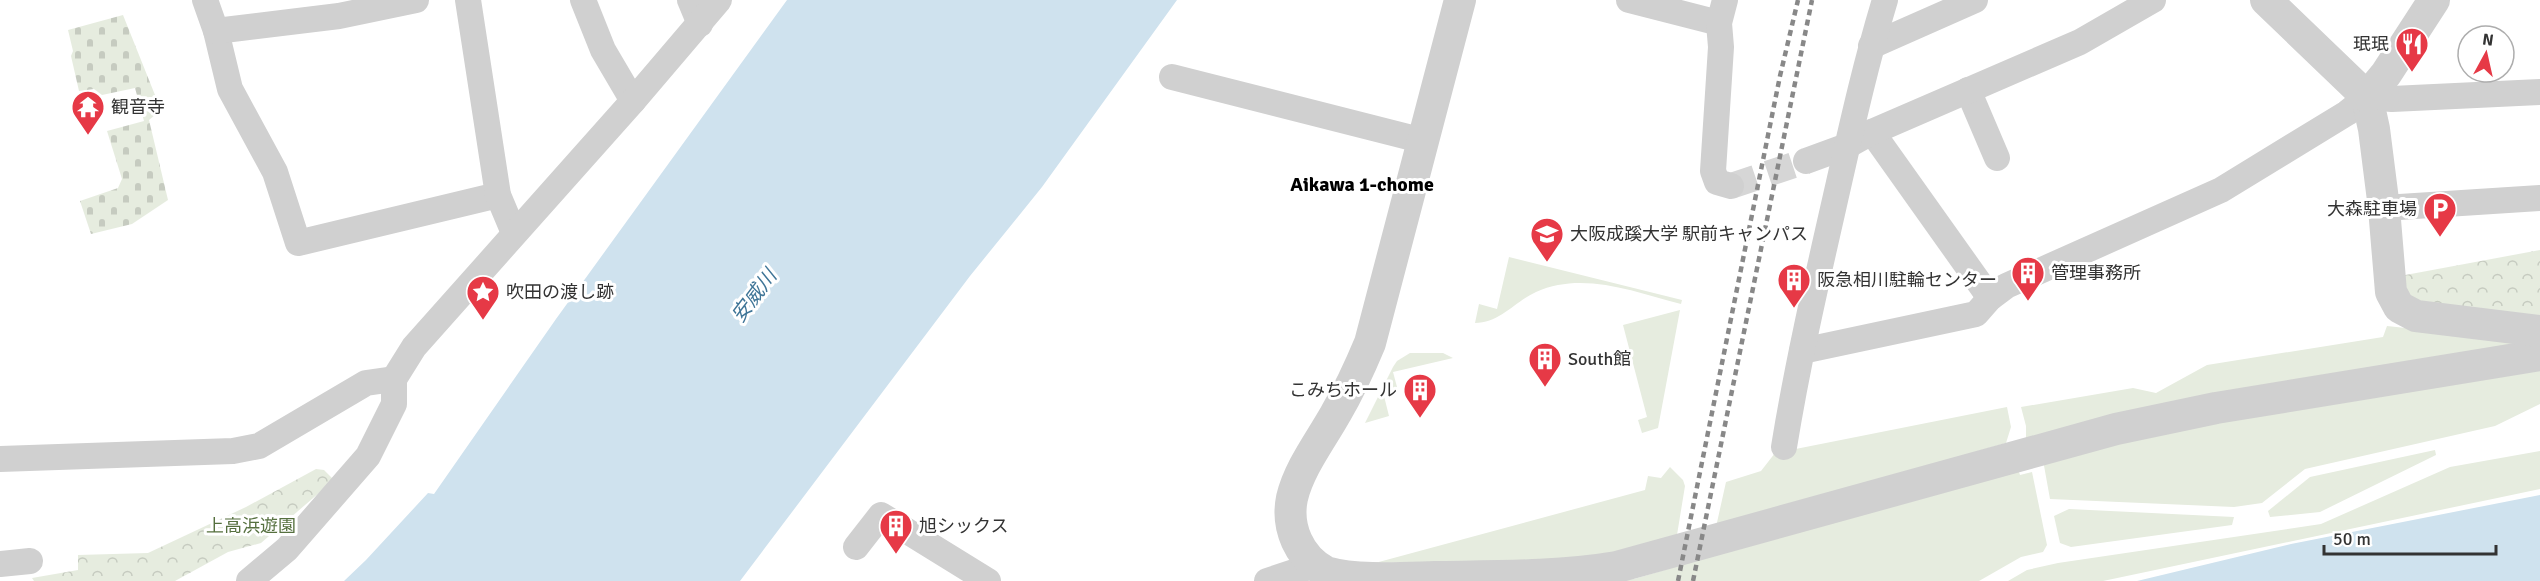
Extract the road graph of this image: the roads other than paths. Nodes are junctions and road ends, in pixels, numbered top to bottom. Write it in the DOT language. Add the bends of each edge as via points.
graph roads {
  1 [pos="205,0"];
  2 [pos="416,0"];
  3 [pos="468,0"];
  4 [pos="583,0"];
  5 [pos="690,0"];
  6 [pos="719,0"];
  7 [pos="1460,0"];
  8 [pos="1629,0"];
  9 [pos="1886,0"];
  10 [pos="1975,0"];
  11 [pos="2153,0"];
  12 [pos="2266,0"];
  13 [pos="2434,0"];
  14 [pos="1722,11"];
  15 [pos="700,24"];
  16 [pos="216,31"];
  17 [pos="1871,46"];
  18 [pos="1172,77"];
  19 [pos="1968,90"];
  20 [pos="2540,92"];
  21 [pos="2367,98"];
  22 [pos="633,101"];
  23 [pos="1872,132"];
  24 [pos="1424,141"];
  25 [pos="1847,146"];
  26 [pos="1997,158"];
  27 [pos="1806,161"];
  28 [pos="1731,186"];
  29 [pos="498,195"];
  30 [pos="2540,198"];
  31 [pos="2384,208"];
  32 [pos="514,233"];
  33 [pos="1990,298"];
  34 [pos="2540,331"];
  35 [pos="1802,351"];
  36 [pos="2540,355"];
  37 [pos="394,379"];
  38 [pos="1784,447"];
  39 [pos="0,459"];
  40 [pos="856,547"];
  41 [pos="30,561"];
  42 [pos="0,564"];
  43 [pos="1315,565"];
  44 [pos="249,581"];
  45 [pos="988,581"];
  46 [pos="1267,581"];
  1 -- 16 [label="street"];
  2 -- 16 [label="street" via="339,16"];
  3 -- 29 [label="street"];
  4 -- 22 [label="street" via="603,50"];
  5 -- 15 [label="street"];
  6 -- 15 [label="street"];
  7 -- 24 [label="street"];
  8 -- 14 [label="street"];
  9 -- 17 [label="street"];
  10 -- 17 [label="street"];
  11 -- 19 [label="street" via="2080,42"];
  12 -- 21 [label="street"];
  13 -- 21 [label="street"];
  14 -- 28 [label="street" via="1713,171 1717,182"];
  15 -- 22 [label="street"];
  16 -- 29 [label="street" via="230,89 275,172 298,243"];
  17 -- 25 [label="street"];
  18 -- 24 [label="street"];
  19 -- 23 [label="street"];
  19 -- 26 [label="street"];
  20 -- 21 [label="street"];
  21 -- 31 [label="street"];
  21 -- 33 [label="street" via="2221,190 2006,286"];
  22 -- 32 [label="street"];
  23 -- 25 [label="street"];
  23 -- 33 [label="street"];
  24 -- 43 [label="street" via="1370,343 1292,497 1294,537"];
  25 -- 27 [label="street"];
  25 -- 35 [label="street"];
  29 -- 32 [label="street"];
  30 -- 31 [label="street"];
  31 -- 34 [label="street" via="2391,292 2399,307 2422,316"];
  32 -- 37 [label="street" via="414,347"];
  33 -- 35 [label="street" via="1976,314"];
  35 -- 38 [label="street"];
  36 -- 43 [label="street" via="2216,408 2116,429 1617,567 1562,573 1366,579 1335,575"];
  37 -- 39 [label="street" via="366,383 259,446 233,451"];
  37 -- 44 [label="street" via="394,404 368,456 287,549"];
  40 -- 45 [label="street" via="881,515"];
  41 -- 42 [label="street"];
  43 -- 46 [label="street"];
}
